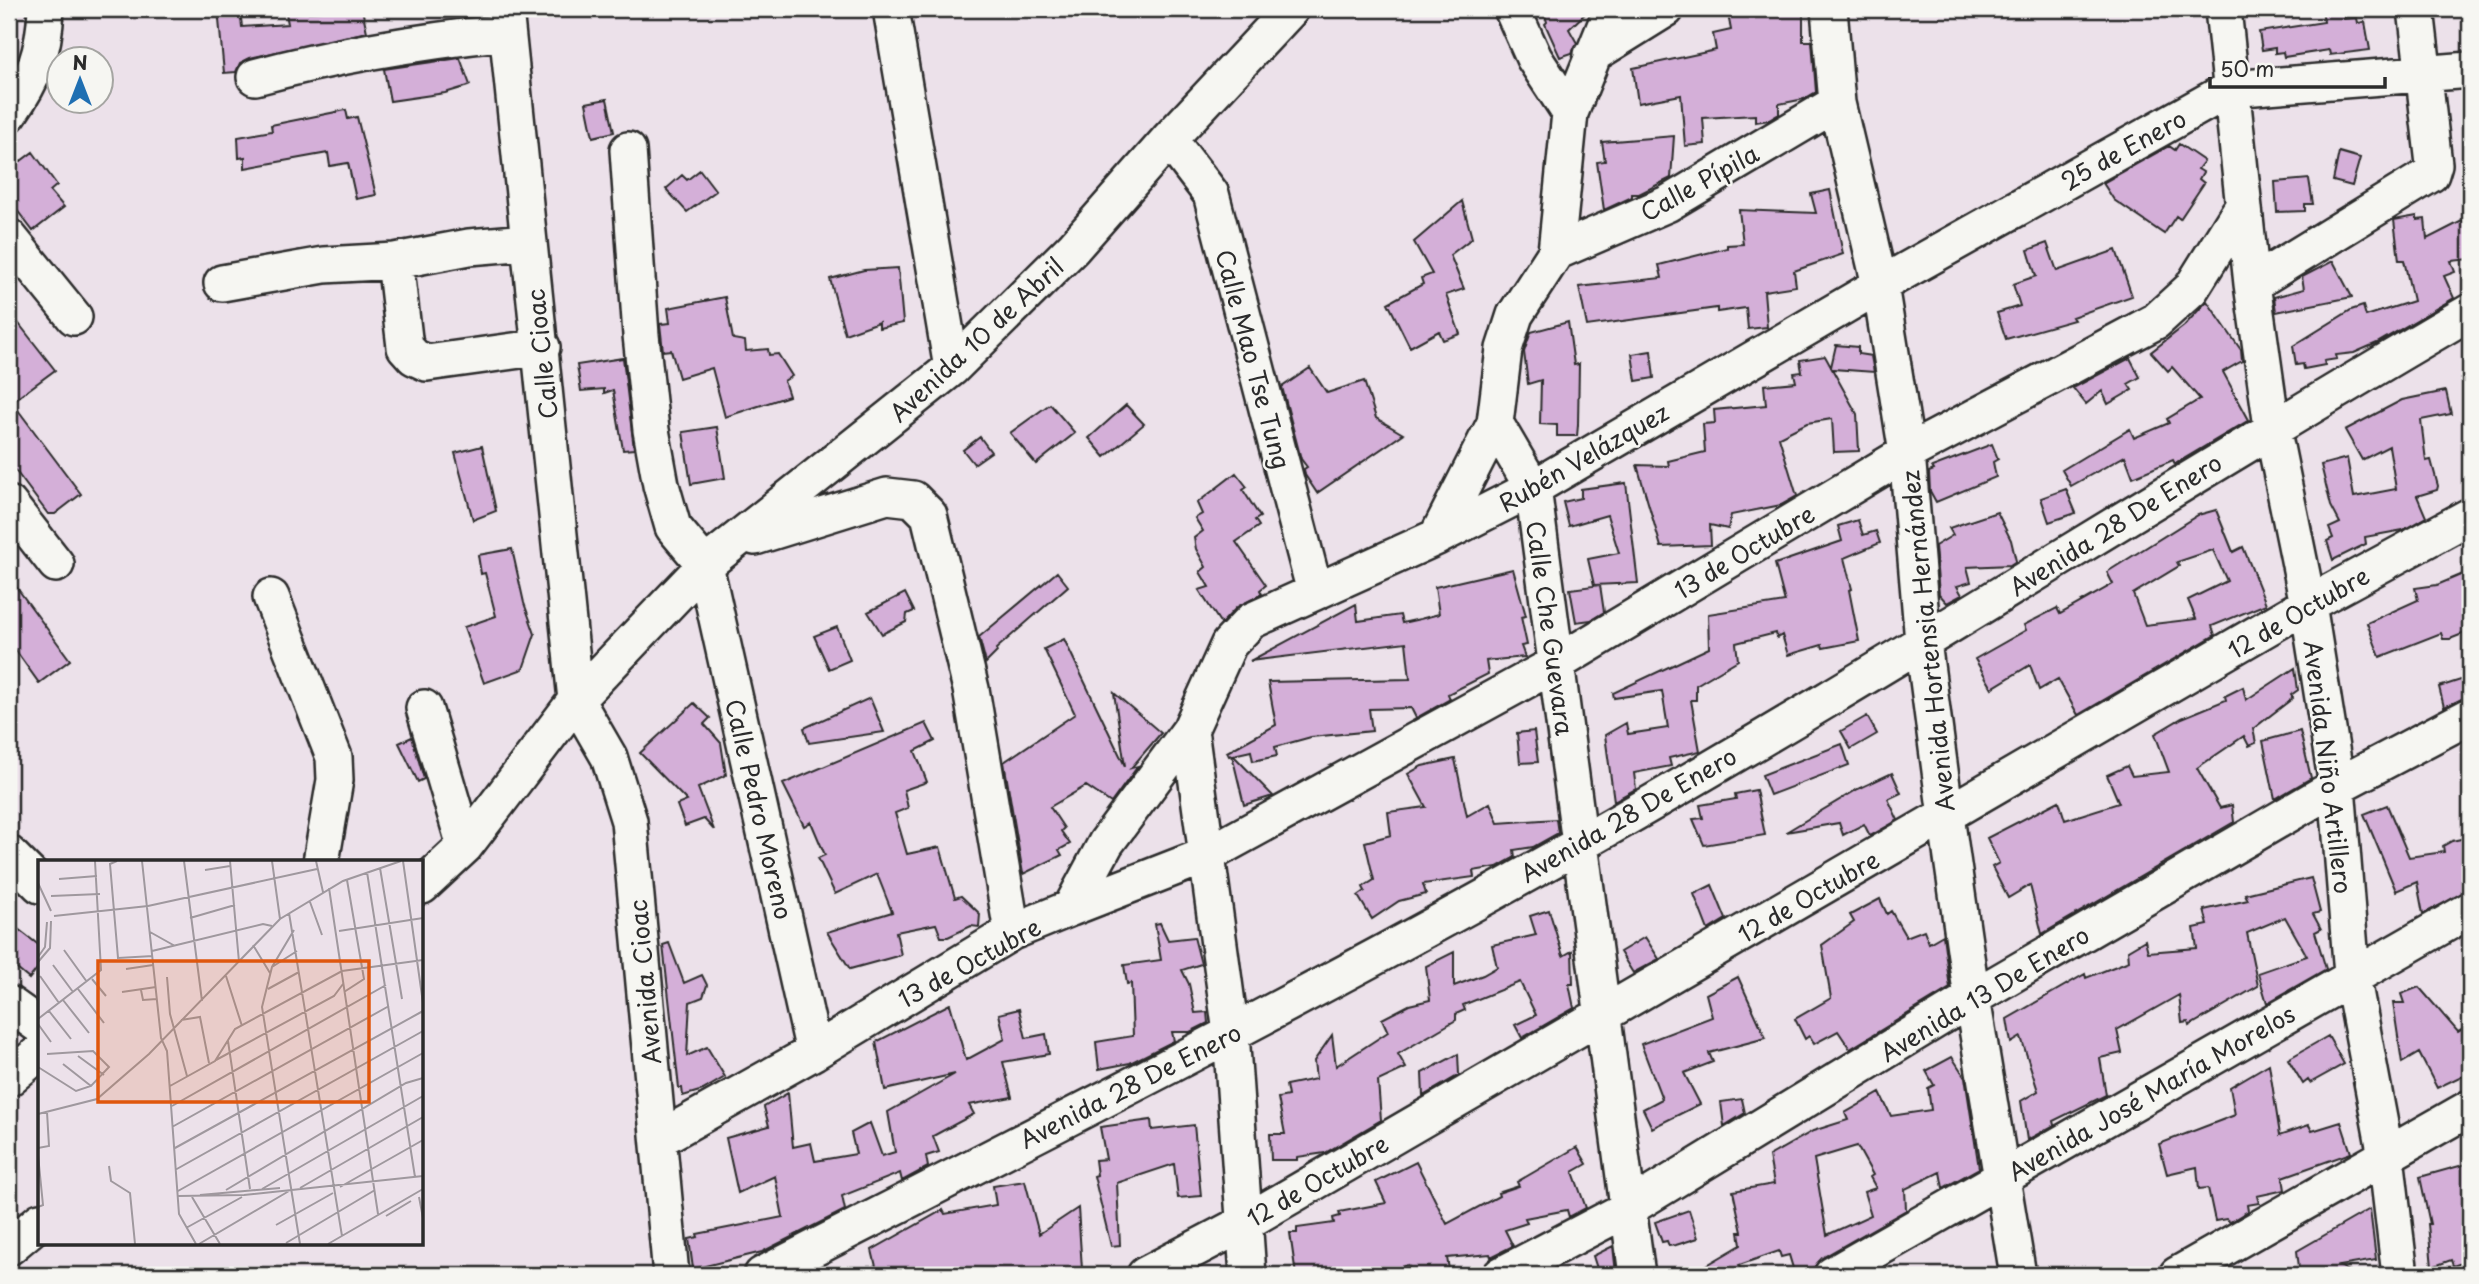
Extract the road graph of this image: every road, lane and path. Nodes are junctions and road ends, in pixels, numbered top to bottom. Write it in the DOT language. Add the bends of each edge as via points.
graph roads {
  1 [pos="46,9"];
  2 [pos="891,9"];
  3 [pos="1512,9"];
  4 [pos="1612,9"];
  5 [pos="1666,9"];
  6 [pos="1829,9"];
  7 [pos="2223,9"];
  8 [pos="2416,9"];
  9 [pos="1288,11"];
  10 [pos="506,21"];
  11 [pos="1592,55"];
  12 [pos="2470,71"];
  13 [pos="2424,74"];
  14 [pos="255,76"];
  15 [pos="2230,89"];
  16 [pos="1837,103"];
  17 [pos="1570,113"];
  18 [pos="9,114"];
  19 [pos="1169,138"];
  20 [pos="628,150"];
  21 [pos="2243,206"];
  22 [pos="9,237"];
  23 [pos="529,242"];
  24 [pos="1556,252"];
  25 [pos="395,261"];
  26 [pos="222,283"];
  27 [pos="2252,284"];
  28 [pos="1880,285"];
  29 [pos="2470,312"];
  30 [pos="74,317"];
  31 [pos="542,347"];
  32 [pos="952,369"];
  33 [pos="1495,424"];
  34 [pos="2272,427"];
  35 [pos="1907,453"];
  36 [pos="1533,488"];
  37 [pos="9,504"];
  38 [pos="2470,516"];
  39 [pos="1437,537"];
  40 [pos="734,543"];
  41 [pos="56,564"];
  42 [pos="705,565"];
  43 [pos="1315,592"];
  44 [pos="271,597"];
  45 [pos="2308,604"];
  46 [pos="1923,642"];
  47 [pos="1554,665"];
  48 [pos="576,700"];
  49 [pos="424,708"];
  50 [pos="2470,716"];
  51 [pos="1190,730"];
  52 [pos="2337,786"];
  53 [pos="1946,816"];
  54 [pos="1581,843"];
  55 [pos="465,846"];
  56 [pos="9,854"];
  57 [pos="1207,855"];
  58 [pos="321,860"];
  59 [pos="38,883"];
  60 [pos="424,884"];
  61 [pos="1071,908"];
  62 [pos="2470,910"];
  63 [pos="1012,932"];
  64 [pos="2352,975"];
  65 [pos="1972,998"];
  66 [pos="9,1004"];
  67 [pos="1603,1014"];
  68 [pos="38,1025"];
  69 [pos="1231,1033"];
  70 [pos="814,1052"];
  71 [pos="38,1054"];
  72 [pos="9,1078"];
  73 [pos="2470,1108"];
  74 [pos="659,1139"];
  75 [pos="2386,1156"];
  76 [pos="2003,1178"];
  77 [pos="1627,1209"];
  78 [pos="1246,1222"];
  79 [pos="38,1223"];
  80 [pos="9,1247"];
  81 [pos="671,1275"];
  82 [pos="762,1275"];
  83 [pos="1145,1275"];
  84 [pos="1248,1275"];
  85 [pos="1501,1275"];
  86 [pos="1637,1275"];
  87 [pos="1832,1275"];
  88 [pos="2018,1275"];
  89 [pos="2177,1275"];
  90 [pos="2400,1275"];
  1 -- 18 [label="street" via="45,43 30,82"];
  2 -- 32 [label="street"];
  3 -- 17 [label="street" via="1534,58"];
  4 -- 11 [label="street"];
  5 -- 11 [label="street"];
  6 -- 16 [label="street, Avenida Hortensia Hernández"];
  7 -- 15 [label="street, Avenida Niño Artillero"];
  8 -- 13 [label="street"];
  9 -- 19 [label="street, Avenida 10 de Abril"];
  10 -- 14 [label="street"];
  10 -- 23 [label="street, Calle Cioac"];
  11 -- 17 [label="street"];
  12 -- 13 [label="street, 25 de Enero"];
  13 -- 15 [label="street, 25 de Enero"];
  13 -- 27 [label="street" via="2434,164 2431,174"];
  15 -- 21 [label="street, Avenida Niño Artillero"];
  15 -- 28 [label="street, 25 de Enero"];
  16 -- 24 [label="street, Calle Pípila" via="1667,204"];
  16 -- 28 [label="street, Avenida Hortensia Hernández"];
  17 -- 24 [label="street"];
  19 -- 32 [label="street, Avenida 10 de Abril" via="1073,248"];
  19 -- 43 [label="street, Calle Mao Tse Tung" via="1211,194"];
  20 -- 42 [label="street" via="641,335 661,485 673,527"];
  21 -- 27 [label="street, Avenida Niño Artillero"];
  21 -- 35 [label="street, 13 de Octubre" via="2192,289 2157,321"];
  22 -- 30 [label="street"];
  23 -- 25 [label="street" via="468,247"];
  23 -- 31 [label="street, Calle Cioac"];
  24 -- 33 [label="street" via="1515,315 1504,349"];
  25 -- 26 [label="street" via="324,265"];
  25 -- 31 [label="street" via="405,347 414,357 427,363"];
  27 -- 34 [label="street, Avenida Niño Artillero"];
  28 -- 35 [label="street, Avenida Hortensia Hernández"];
  28 -- 36 [label="street, Rubén Velázquez"];
  29 -- 34 [label="street, Avenida 28 De Enero"];
  31 -- 48 [label="street, Calle Cioac"];
  32 -- 40 [label="street, Avenida 10 de Abril"];
  33 -- 36 [label="street, Calle Che Guevara"];
  33 -- 39 [label="street"];
  34 -- 45 [label="street, Avenida Niño Artillero"];
  34 -- 46 [label="street, Avenida 28 De Enero"];
  35 -- 46 [label="street, Avenida Hortensia Hernández"];
  35 -- 47 [label="street, 13 de Octubre"];
  36 -- 39 [label="street, Rubén Velázquez"];
  36 -- 47 [label="street, Calle Che Guevara"];
  37 -- 41 [label="street"];
  38 -- 45 [label="street, 12 de Octubre"];
  39 -- 43 [label="street, Rubén Velázquez"];
  40 -- 42 [label="street, Avenida 10 de Abril"];
  40 -- 63 [label="street" via="887,496 913,499 929,515 971,688"];
  42 -- 48 [label="street, Avenida 10 de Abril"];
  42 -- 70 [label="street, Calle Pedro Moreno"];
  43 -- 51 [label="street, 13 de Octubre" via="1251,621 1229,644"];
  44 -- 58 [label="street" via="334,757 335,780"];
  45 -- 52 [label="street, Avenida Niño Artillero"];
  45 -- 53 [label="street, 12 de Octubre"];
  46 -- 53 [label="street, Avenida Hortensia Hernández"];
  46 -- 54 [label="street, Avenida 28 De Enero"];
  47 -- 54 [label="street, Calle Che Guevara"];
  47 -- 57 [label="street, 13 de Octubre"];
  48 -- 55 [label="street, Avenida 10 de Abril"];
  48 -- 74 [label="street, Avenida Cioac" via="609,757 629,821"];
  49 -- 55 [label="street"];
  50 -- 52 [label="street, Avenida 13 De Enero"];
  51 -- 57 [label="street"];
  51 -- 61 [label="street, 13 de Octubre" via="1106,843"];
  52 -- 64 [label="street, Avenida Niño Artillero"];
  52 -- 65 [label="street, Avenida 13 De Enero"];
  53 -- 65 [label="street, Avenida Hortensia Hernández"];
  53 -- 67 [label="street, 12 de Octubre"];
  54 -- 67 [label="street, Calle Che Guevara"];
  54 -- 69 [label="street, Avenida 28 De Enero"];
  55 -- 60 [label="street, Avenida 10 de Abril"];
  56 -- 59 [label="street"];
  57 -- 61 [label="street, 13 de Octubre"];
  57 -- 69 [label="street"];
  61 -- 63 [label="street, 13 de Octubre"];
  62 -- 64 [label="street, Avenida José María Morelos"];
  63 -- 70 [label="street, 13 de Octubre"];
  64 -- 75 [label="street, Avenida Niño Artillero"];
  64 -- 76 [label="street, Avenida José María Morelos"];
  65 -- 76 [label="street, Avenida Hortensia Hernández"];
  65 -- 77 [label="street, Avenida 13 De Enero"];
  66 -- 68 [label="street"];
  67 -- 77 [label="street, Calle Che Guevara"];
  67 -- 78 [label="street, 12 de Octubre"];
  69 -- 78 [label="street"];
  69 -- 82 [label="street, Avenida 28 De Enero"];
  70 -- 74 [label="street, 13 de Octubre"];
  71 -- 72 [label="street"];
  73 -- 75 [label="street"];
  74 -- 81 [label="street, Avenida Cioac"];
  75 -- 89 [label="street"];
  75 -- 90 [label="street, Avenida Niño Artillero"];
  76 -- 87 [label="street, Avenida José María Morelos"];
  76 -- 88 [label="street, Avenida Hortensia Hernández"];
  77 -- 85 [label="street, Avenida 13 De Enero"];
  77 -- 86 [label="street, Calle Che Guevara"];
  78 -- 83 [label="street, 12 de Octubre"];
  78 -- 84 [label="street"];
  79 -- 80 [label="street"];
}
